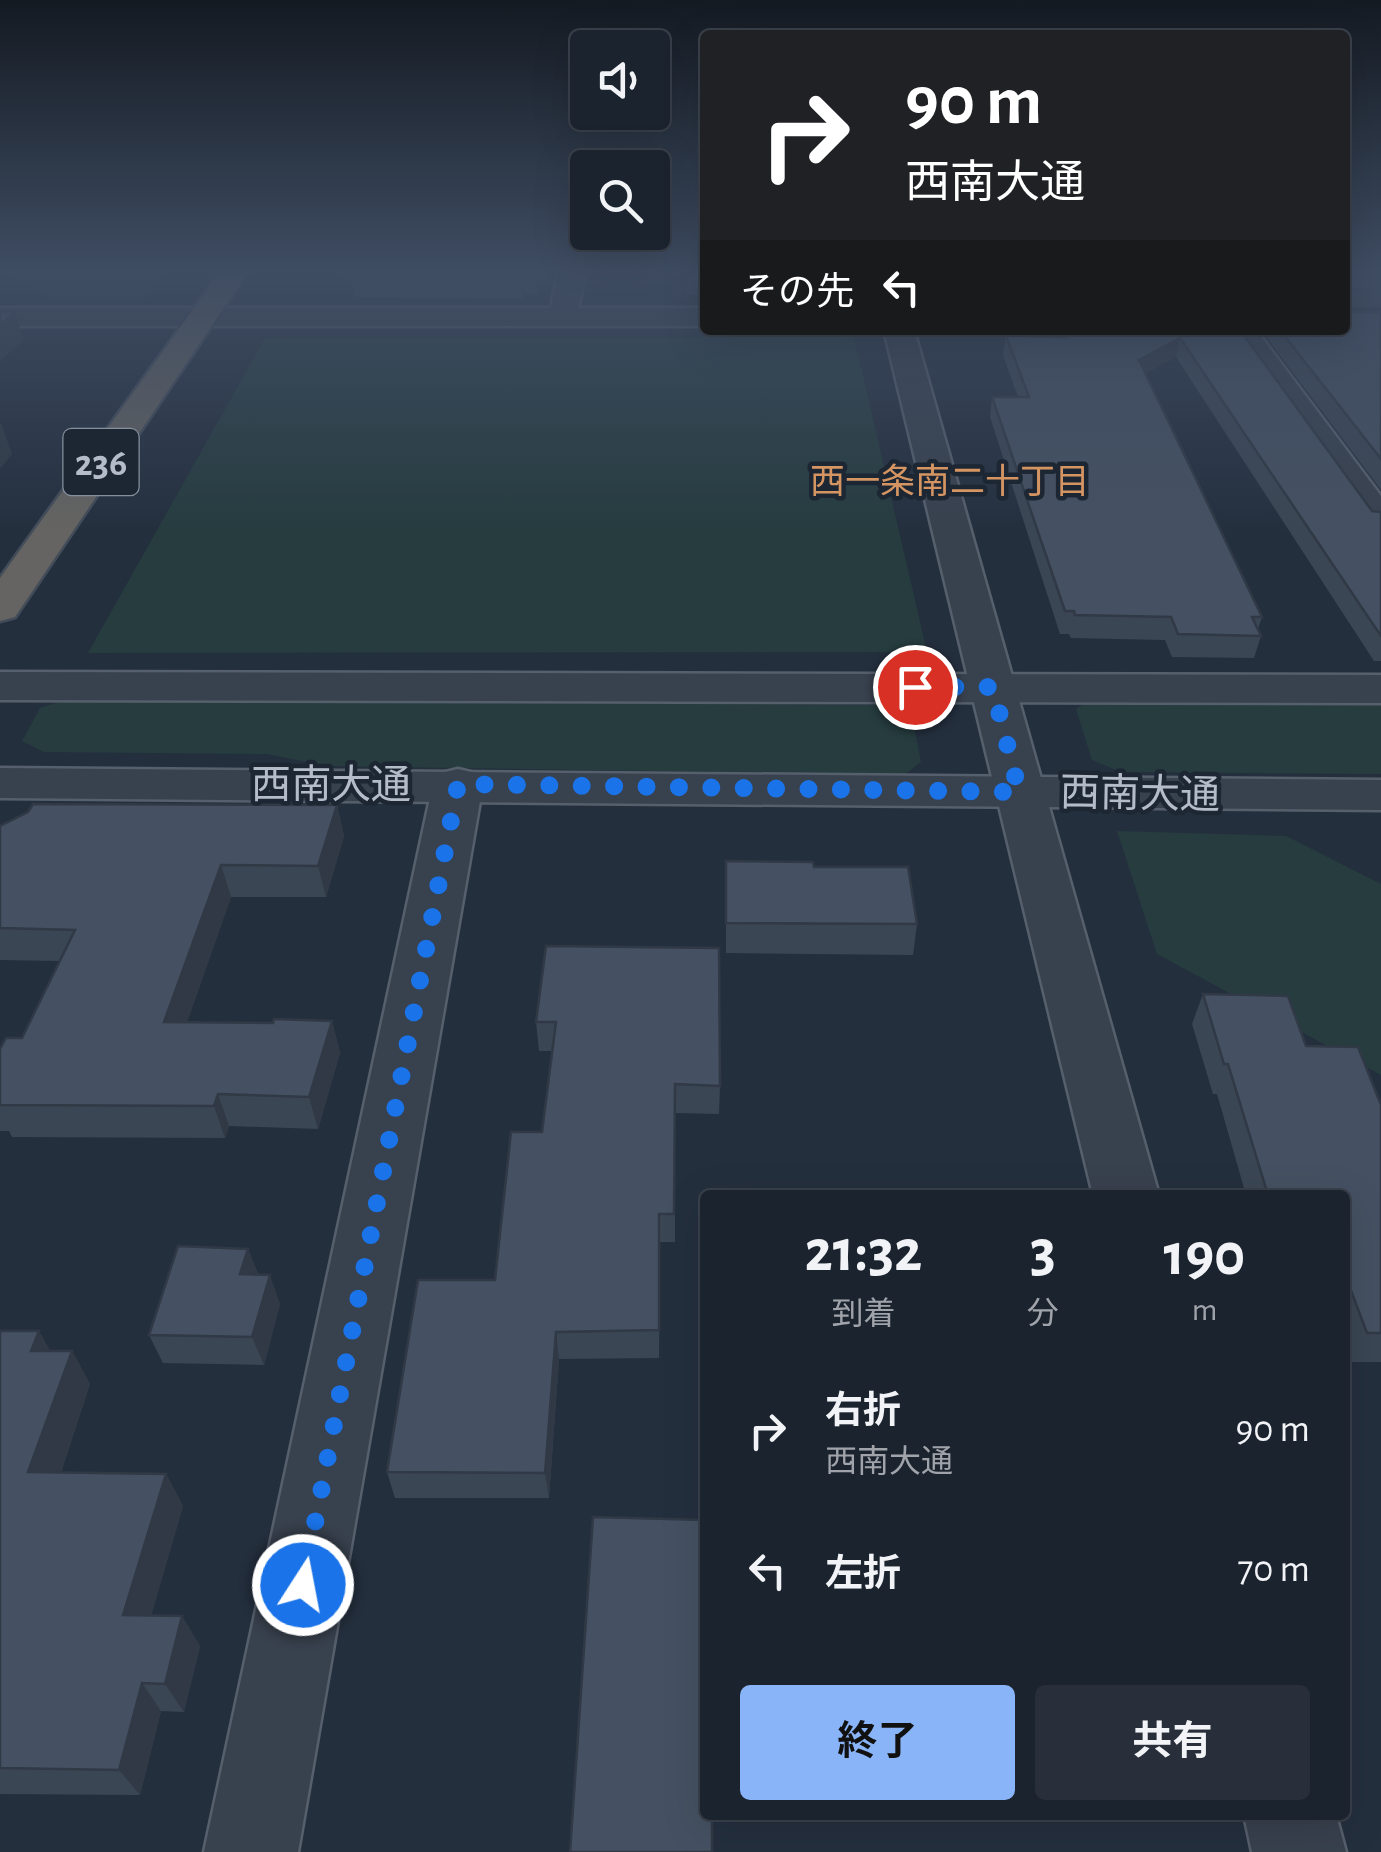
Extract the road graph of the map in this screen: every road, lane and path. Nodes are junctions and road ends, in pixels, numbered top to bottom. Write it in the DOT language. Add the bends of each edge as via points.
graph roads {
  1 [pos="173,358"];
  2 [pos="907,358"];
  3 [pos="1261,358"];
  4 [pos="1381,522"];
  5 [pos="0,608"];
  6 [pos="0,686"];
  7 [pos="993,687"];
  8 [pos="1381,689"];
  9 [pos="0,783"];
  10 [pos="458,784"];
  11 [pos="1019,792"];
  12 [pos="1381,795"];
  13 [pos="1125,1190"];
  14 [pos="1291,1820"];
  15 [pos="251,1852"];
  16 [pos="1300,1852"];
  1 -- 5 [label="highway, 236"];
  2 -- 7 [label="street"];
  3 -- 4 [label="street"];
  6 -- 7 [label="street"];
  7 -- 8 [label="street"];
  7 -- 11 [label="street"];
  9 -- 10 [label="street, 西南大通"];
  10 -- 11 [label="street, 西南大通"];
  10 -- 15 [label="street"];
  11 -- 12 [label="street, 西南大通"];
  11 -- 13 [label="street"];
  14 -- 16 [label="street"];
}
